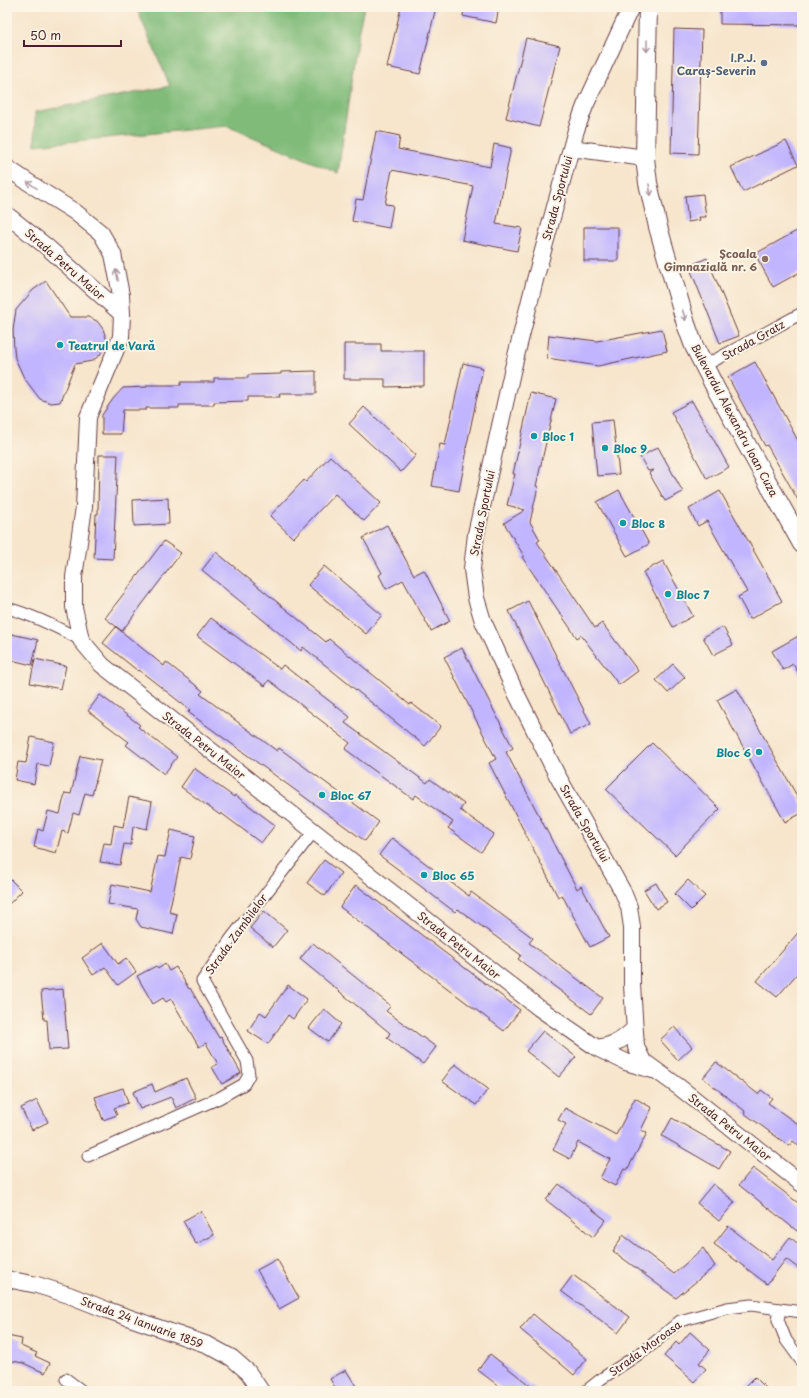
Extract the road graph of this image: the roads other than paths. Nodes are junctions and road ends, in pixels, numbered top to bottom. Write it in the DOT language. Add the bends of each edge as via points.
graph roads {
  1 [pos="631,7"];
  2 [pos="648,7"];
  3 [pos="571,148"];
  4 [pos="645,158"];
  5 [pos="7,168"];
  6 [pos="7,215"];
  7 [pos="802,313"];
  8 [pos="122,314"];
  9 [pos="704,366"];
  10 [pos="802,544"];
  11 [pos="7,608"];
  12 [pos="81,640"];
  13 [pos="314,831"];
  14 [pos="634,1029"];
  15 [pos="597,1048"];
  16 [pos="658,1071"];
  17 [pos="88,1156"];
  18 [pos="802,1184"];
  19 [pos="7,1279"];
  20 [pos="780,1309"];
  21 [pos="802,1312"];
  22 [pos="802,1362"];
  23 [pos="66,1379"];
  24 [pos="82,1391"];
  25 [pos="261,1391"];
  26 [pos="586,1391"];
  1 -- 3 [label="main road, Strada Sportului" via="585,106"];
  2 -- 4 [label="main road, Bulevardul Alexandru Ioan Cuza, one-way"];
  3 -- 4 [label="main road"];
  3 -- 14 [label="main road, Strada Sportului" via="512,372 476,534 472,569 476,598 483,621 514,689 557,775 629,907 632,927"];
  4 -- 9 [label="main road, Bulevardul Alexandru Ioan Cuza, one-way" via="658,227 686,324"];
  8 -- 5 [label="main road, Strada Petru Maior, one-way" via="113,254 101,233 75,212"];
  6 -- 8 [label="main road, Strada Petru Maior"];
  7 -- 9 [label="street, Strada Gratz"];
  8 -- 12 [label="main road, Strada Petru Maior" via="121,337 88,417 84,507 74,577 74,607"];
  9 -- 10 [label="main road, Bulevardul Alexandru Ioan Cuza"];
  11 -- 12 [label="street" via="49,623"];
  12 -- 13 [label="main road, Strada Petru Maior" via="102,664"];
  13 -- 15 [label="main road, Strada Petru Maior" via="539,1008"];
  13 -- 17 [label="street, Strada Zambilelor" via="230,940 202,981 246,1061 249,1075 244,1084 219,1098"];
  14 -- 15 [label="main road" via="623,1040"];
  14 -- 16 [label="main road, Strada Petru Maior"];
  15 -- 16 [label="main road, Strada Petru Maior" via="626,1062"];
  16 -- 18 [label="main road, Strada Petru Maior"];
  19 -- 25 [label="main road, Strada 24 Ianuarie 1859" via="69,1295 208,1345 232,1358 248,1372"];
  20 -- 21 [label="street, Strada Moroasa"];
  20 -- 22 [label="street" via="778,1320 783,1333"];
  20 -- 26 [label="street, Strada Moroasa" via="751,1305 727,1308 680,1321 648,1348"];
  23 -- 24 [label="street"];
}
